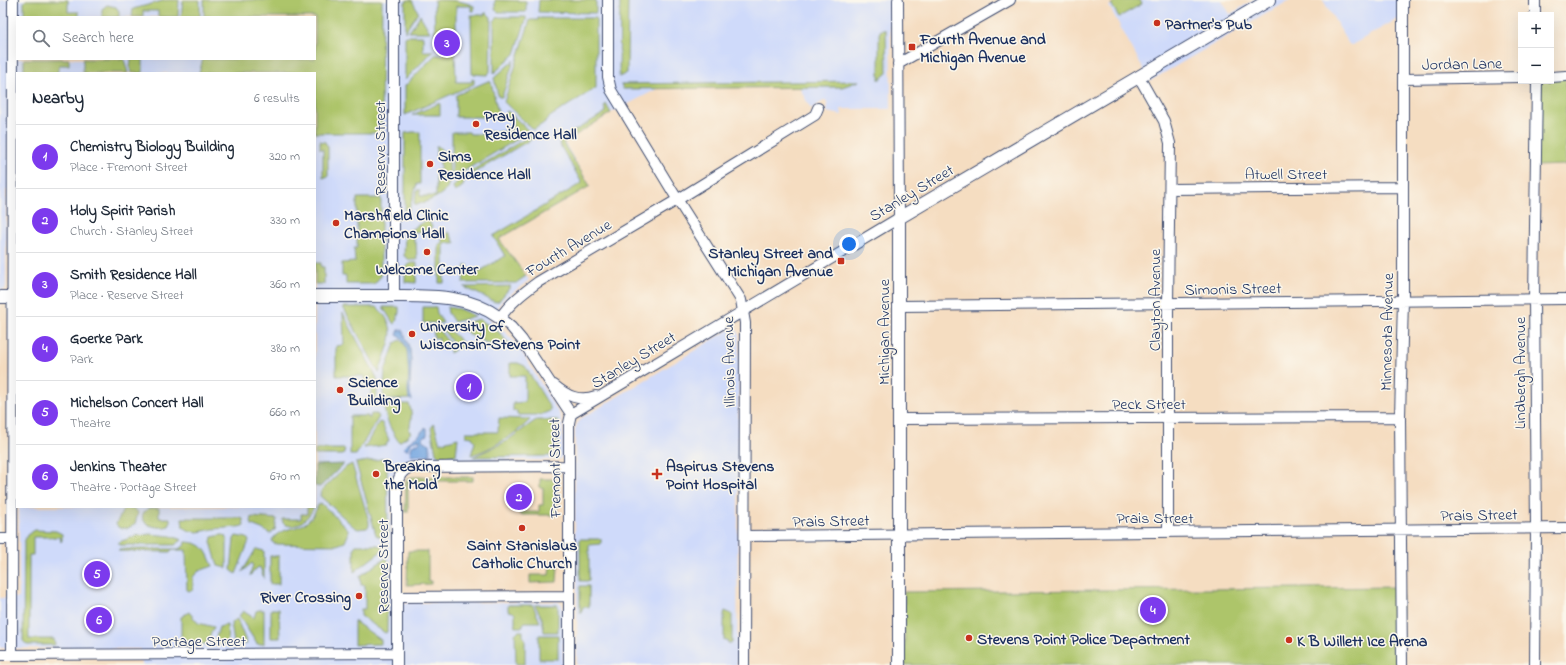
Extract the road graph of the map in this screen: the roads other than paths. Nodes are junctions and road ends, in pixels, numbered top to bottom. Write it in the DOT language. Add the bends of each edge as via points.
graph roads {
  1 [pos="13,0"];
  2 [pos="394,0"];
  3 [pos="608,0"];
  4 [pos="898,0"];
  5 [pos="1010,0"];
  6 [pos="1269,0"];
  7 [pos="1403,0"];
  8 [pos="1535,0"];
  9 [pos="1535,12"];
  10 [pos="898,64"];
  11 [pos="1554,76"];
  12 [pos="1566,76"];
  13 [pos="1139,77"];
  14 [pos="1518,77"];
  15 [pos="1403,79"];
  16 [pos="1537,84"];
  17 [pos="818,108"];
  18 [pos="1402,187"];
  19 [pos="1170,189"];
  20 [pos="677,200"];
  21 [pos="899,218"];
  22 [pos="316,296"];
  23 [pos="394,296"];
  24 [pos="0,297"];
  25 [pos="15,297"];
  26 [pos="1534,299"];
  27 [pos="1566,299"];
  28 [pos="1403,300"];
  29 [pos="1168,304"];
  30 [pos="900,306"];
  31 [pos="743,311"];
  32 [pos="500,318"];
  33 [pos="548,380"];
  34 [pos="612,390"];
  35 [pos="570,414"];
  36 [pos="1400,417"];
  37 [pos="1168,418"];
  38 [pos="899,419"];
  39 [pos="569,466"];
  40 [pos="1536,528"];
  41 [pos="1566,528"];
  42 [pos="1401,530"];
  43 [pos="1168,532"];
  44 [pos="899,534"];
  45 [pos="745,536"];
  46 [pos="0,539"];
  47 [pos="12,539"];
  48 [pos="569,596"];
  49 [pos="397,597"];
  50 [pos="397,654"];
  51 [pos="0,655"];
  52 [pos="12,655"];
  53 [pos="136,660"];
  54 [pos="397,665"];
  55 [pos="570,665"];
  56 [pos="744,665"];
  57 [pos="898,665"];
  58 [pos="1402,665"];
  59 [pos="1534,665"];
  1 -- 25 [label="street"];
  2 -- 23 [label="street, Reserve Street"];
  3 -- 20 [label="street, Illinois Avenue" via="609,85"];
  4 -- 10 [label="street, Michigan Avenue"];
  5 -- 10 [label="street"];
  6 -- 13 [label="street, Stanley Street"];
  7 -- 15 [label="street, Minnesota Avenue"];
  8 -- 9 [label="street"];
  10 -- 21 [label="street, Michigan Avenue"];
  11 -- 12 [label="street"];
  13 -- 19 [label="street, Clayton Avenue" via="1168,132"];
  13 -- 21 [label="street, Stanley Street"];
  14 -- 15 [label="street, Jordan Lane"];
  15 -- 18 [label="street, Minnesota Avenue"];
  16 -- 26 [label="street, Lindbergh Avenue"];
  17 -- 20 [label="street, Fourth Avenue" via="815,115"];
  18 -- 19 [label="street, Atwell Street"];
  18 -- 28 [label="street, Minnesota Avenue"];
  19 -- 29 [label="street, Clayton Avenue"];
  20 -- 31 [label="street, Illinois Avenue" via="741,300"];
  20 -- 32 [label="street, Fourth Avenue" via="538,282 518,297"];
  21 -- 30 [label="street, Michigan Avenue"];
  21 -- 31 [label="street, Stanley Street"];
  22 -- 23 [label="street"];
  23 -- 32 [label="street" via="455,298 481,306"];
  24 -- 25 [label="street"];
  25 -- 47 [label="street"];
  26 -- 27 [label="street, Simonis Street"];
  26 -- 28 [label="street, Simonis Street"];
  26 -- 40 [label="street, Lindbergh Avenue"];
  28 -- 29 [label="street, Simonis Street"];
  28 -- 36 [label="street, Minnesota Avenue"];
  29 -- 30 [label="street, Simonis Street"];
  29 -- 37 [label="street, Clayton Avenue"];
  30 -- 38 [label="street, Michigan Avenue"];
  31 -- 34 [label="street, Stanley Street"];
  31 -- 45 [label="street, Illinois Avenue"];
  32 -- 33 [label="street, Fremont Street" via="522,340"];
  33 -- 34 [label="street" via="566,394 581,399"];
  33 -- 35 [label="street, Fremont Street"];
  34 -- 35 [label="street, Stanley Street"];
  35 -- 39 [label="street, Fremont Street"];
  36 -- 37 [label="street, Peck Street"];
  36 -- 42 [label="street, Minnesota Avenue"];
  37 -- 38 [label="street, Peck Street"];
  37 -- 43 [label="street, Clayton Avenue"];
  38 -- 44 [label="street, Michigan Avenue"];
  39 -- 48 [label="street, Fremont Street"];
  39 -- 49 [label="street, Reserve Street" via="415,466 405,470 397,485"];
  40 -- 41 [label="street, Prais Street"];
  40 -- 42 [label="street, Prais Street"];
  40 -- 59 [label="street, Lindbergh Avenue"];
  42 -- 43 [label="street, Prais Street"];
  42 -- 58 [label="street, Minnesota Avenue"];
  43 -- 44 [label="street, Prais Street"];
  44 -- 45 [label="street, Prais Street"];
  44 -- 57 [label="street, Michigan Avenue"];
  45 -- 56 [label="street, Illinois Avenue"];
  46 -- 47 [label="street"];
  47 -- 52 [label="street"];
  48 -- 49 [label="street"];
  48 -- 55 [label="street, Fremont Street"];
  49 -- 50 [label="street, Reserve Street"];
  50 -- 53 [label="street, Portage Street"];
  50 -- 54 [label="street, Reserve Street"];
  51 -- 52 [label="street, Portage Street"];
  52 -- 53 [label="street, Portage Street"];
}
